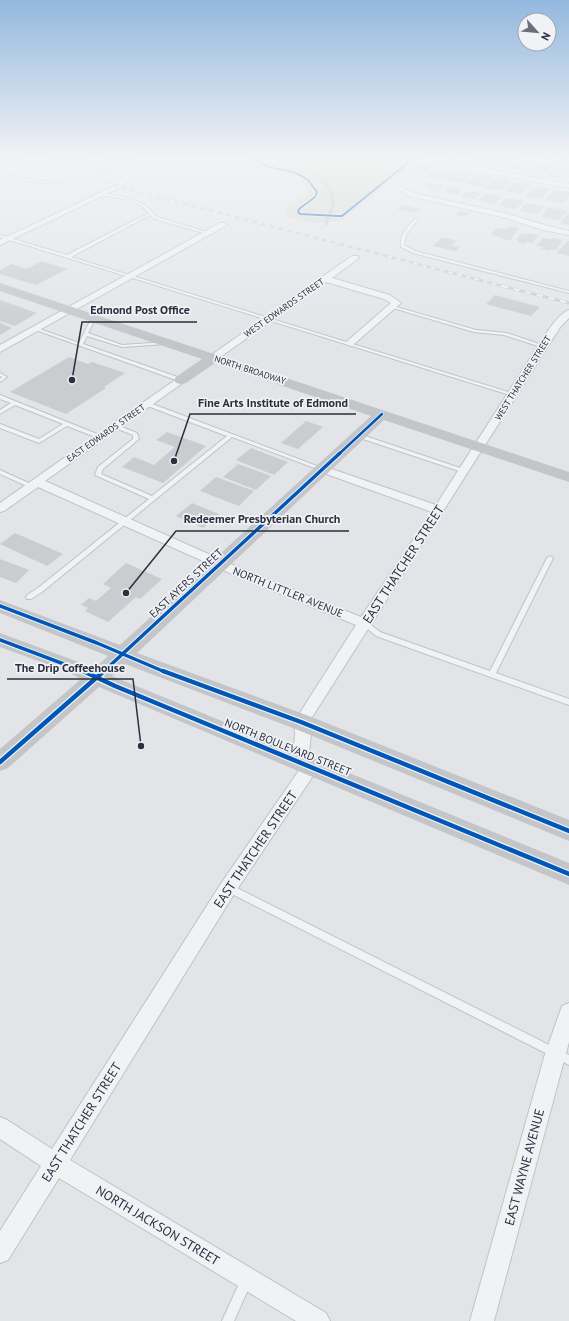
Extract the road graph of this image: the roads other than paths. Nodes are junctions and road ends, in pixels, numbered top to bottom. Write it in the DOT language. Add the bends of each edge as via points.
graph roads {
  1 [pos="50,219"];
  2 [pos="141,219"];
  3 [pos="158,219"];
  4 [pos="517,219"];
  5 [pos="416,220"];
  6 [pos="223,225"];
  7 [pos="569,233"];
  8 [pos="208,234"];
  9 [pos="0,236"];
  10 [pos="9,238"];
  11 [pos="0,243"];
  12 [pos="68,257"];
  13 [pos="355,258"];
  14 [pos="130,276"];
  15 [pos="325,279"];
  16 [pos="0,287"];
  17 [pos="569,292"];
  18 [pos="394,306"];
  19 [pos="69,310"];
  20 [pos="569,313"];
  21 [pos="94,318"];
  22 [pos="270,318"];
  23 [pos="35,329"];
  24 [pos="86,334"];
  25 [pos="168,343"];
  26 [pos="350,343"];
  27 [pos="80,345"];
  28 [pos="543,346"];
  29 [pos="0,348"];
  30 [pos="212,358"];
  31 [pos="0,374"];
  32 [pos="181,380"];
  33 [pos="0,381"];
  34 [pos="512,394"];
  35 [pos="0,397"];
  36 [pos="14,403"];
  37 [pos="147,404"];
  38 [pos="0,412"];
  39 [pos="382,414"];
  40 [pos="66,424"];
  41 [pos="0,426"];
  42 [pos="115,426"];
  43 [pos="231,435"];
  44 [pos="358,436"];
  45 [pos="100,437"];
  46 [pos="480,446"];
  47 [pos="322,469"];
  48 [pos="464,471"];
  49 [pos="0,472"];
  50 [pos="569,477"];
  51 [pos="34,484"];
  52 [pos="152,498"];
  53 [pos="0,508"];
  54 [pos="439,510"];
  55 [pos="124,521"];
  56 [pos="550,558"];
  57 [pos="220,564"];
  58 [pos="29,597"];
  59 [pos="0,606"];
  60 [pos="364,623"];
  61 [pos="0,640"];
  62 [pos="122,654"];
  63 [pos="492,675"];
  64 [pos="97,677"];
  65 [pos="569,702"];
  66 [pos="301,722"];
  67 [pos="0,762"];
  68 [pos="311,766"];
  69 [pos="569,831"];
  70 [pos="569,874"];
  71 [pos="228,888"];
  72 [pos="569,1013"];
  73 [pos="562,1057"];
  74 [pos="0,1127"];
  75 [pos="55,1163"];
  76 [pos="0,1252"];
  77 [pos="247,1279"];
  78 [pos="228,1321"];
  79 [pos="318,1321"];
  80 [pos="482,1321"];
  1 -- 10 [label="street"];
  2 -- 12 [label="lane"];
  3 -- 8 [label="lane"];
  4 -- 7 [label="street"];
  5 -- 17 [label="lane" via="403,235 402,246 431,258"];
  6 -- 8 [label="street"];
  8 -- 14 [label="street"];
  9 -- 10 [label="lane"];
  10 -- 11 [label="street"];
  10 -- 12 [label="lane"];
  12 -- 14 [label="lane"];
  13 -- 15 [label="street, WEST EDWARDS STREET"];
  14 -- 19 [label="street"];
  14 -- 22 [label="lane"];
  15 -- 18 [label="street" via="387,297 397,303"];
  15 -- 22 [label="street, WEST EDWARDS STREET"];
  16 -- 19 [label="main road, NORTH BROADWAY"];
  18 -- 26 [label="street"];
  18 -- 28 [label="lane" via="476,331 504,334"];
  19 -- 21 [label="main road, NORTH BROADWAY"];
  19 -- 23 [label="street"];
  20 -- 28 [label="street, WEST THATCHER STREET"];
  21 -- 24 [label="lane"];
  21 -- 25 [label="main road, NORTH BROADWAY"];
  22 -- 26 [label="lane"];
  22 -- 30 [label="street, WEST EDWARDS STREET"];
  23 -- 27 [label="lane"];
  23 -- 29 [label="street"];
  24 -- 25 [label="lane" via="122,346"];
  24 -- 27 [label="lane"];
  25 -- 30 [label="main road, NORTH BROADWAY"];
  26 -- 34 [label="lane"];
  27 -- 32 [label="lane"];
  28 -- 34 [label="street, WEST THATCHER STREET"];
  30 -- 32 [label="main road, EAST EDWARDS STREET"];
  30 -- 39 [label="main road, NORTH BROADWAY"];
  31 -- 33 [label="lane" via="5,377"];
  32 -- 37 [label="street, EAST EDWARDS STREET"];
  34 -- 46 [label="street, WEST THATCHER STREET"];
  35 -- 36 [label="lane"];
  36 -- 38 [label="lane"];
  36 -- 40 [label="lane"];
  37 -- 42 [label="street, EAST EDWARDS STREET"];
  37 -- 43 [label="lane"];
  39 -- 44 [label="main road, EAST AYERS STREET"];
  39 -- 46 [label="main road, NORTH BROADWAY"];
  40 -- 41 [label="lane" via="39,441"];
  40 -- 45 [label="lane"];
  42 -- 45 [label="street, EAST EDWARDS STREET"];
  42 -- 52 [label="lane" via="135,434 136,439 100,468 98,475"];
  43 -- 47 [label="lane"];
  43 -- 52 [label="lane"];
  44 -- 47 [label="main road, EAST AYERS STREET"];
  44 -- 48 [label="lane"];
  45 -- 51 [label="street, EAST EDWARDS STREET"];
  46 -- 48 [label="street, EAST THATCHER STREET"];
  46 -- 50 [label="main road, NORTH BROADWAY"];
  47 -- 54 [label="street"];
  47 -- 57 [label="main road, EAST AYERS STREET"];
  48 -- 54 [label="street, EAST THATCHER STREET"];
  49 -- 51 [label="lane"];
  51 -- 53 [label="street, EAST EDWARDS STREET"];
  51 -- 55 [label="street, NORTH LITTLER AVENUE"];
  52 -- 55 [label="lane"];
  54 -- 60 [label="street, EAST THATCHER STREET"];
  55 -- 57 [label="street, NORTH LITTLER AVENUE"];
  55 -- 58 [label="lane"];
  56 -- 63 [label="lane"];
  57 -- 60 [label="street, NORTH LITTLER AVENUE"];
  57 -- 62 [label="main road, EAST AYERS STREET"];
  59 -- 62 [label="main road"];
  60 -- 63 [label="lane" via="378,634"];
  60 -- 66 [label="street, EAST THATCHER STREET"];
  61 -- 64 [label="main road, NORTH BOULEVARD STREET"];
  62 -- 64 [label="main road, EAST AYERS STREET"];
  62 -- 66 [label="main road"];
  63 -- 65 [label="lane"];
  64 -- 67 [label="main road, EAST AYERS STREET"];
  64 -- 68 [label="main road, NORTH BOULEVARD STREET"];
  66 -- 68 [label="street" via="301,754"];
  66 -- 69 [label="main road"];
  68 -- 70 [label="main road, NORTH BOULEVARD STREET"];
  68 -- 71 [label="street, EAST THATCHER STREET"];
  71 -- 73 [label="lane"];
  71 -- 75 [label="street, EAST THATCHER STREET"];
  72 -- 73 [label="street, EAST WAYNE AVENUE"];
  73 -- 80 [label="street, EAST WAYNE AVENUE"];
  74 -- 75 [label="street, NORTH JACKSON STREET"];
  75 -- 76 [label="street, EAST THATCHER STREET"];
  75 -- 77 [label="street, NORTH JACKSON STREET"];
  77 -- 78 [label="lane"];
  77 -- 79 [label="street, NORTH JACKSON STREET"];
}
